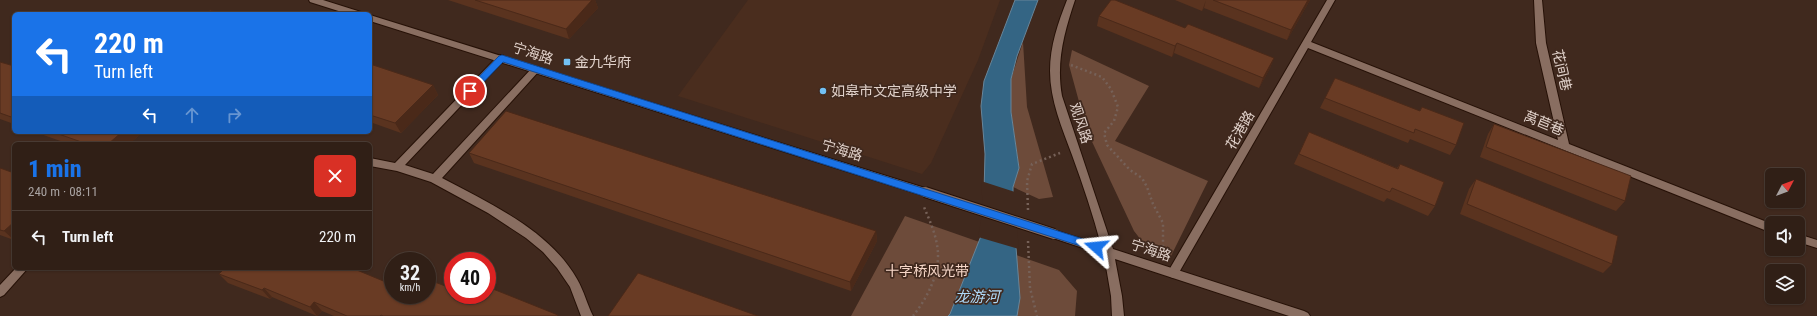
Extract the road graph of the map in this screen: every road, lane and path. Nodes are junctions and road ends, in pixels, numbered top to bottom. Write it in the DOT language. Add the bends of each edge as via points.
graph roads {
  1 [pos="313,0"];
  2 [pos="1071,0"];
  3 [pos="1331,0"];
  4 [pos="1538,0"];
  5 [pos="352,12"];
  6 [pos="372,19"];
  7 [pos="1306,44"];
  8 [pos="502,58"];
  9 [pos="1055,60"];
  10 [pos="536,69"];
  11 [pos="1564,145"];
  12 [pos="372,162"];
  13 [pos="397,167"];
  14 [pos="435,179"];
  15 [pos="921,191"];
  16 [pos="1765,226"];
  17 [pos="1805,240"];
  18 [pos="1817,244"];
  19 [pos="1110,252"];
  20 [pos="1161,269"];
  21 [pos="21,270"];
  22 [pos="1173,273"];
  23 [pos="0,292"];
  24 [pos="587,316"];
  25 [pos="912,316"];
  26 [pos="1118,316"];
  27 [pos="1304,316"];
  1 -- 5 [label="street"];
  2 -- 9 [label="street, 观风路" via="1060,31"];
  3 -- 7 [label="street, 花港路"];
  4 -- 11 [label="street, 花间巷" via="1541,42"];
  6 -- 8 [label="street, 宁海路"];
  7 -- 11 [label="street, 莴苣巷"];
  7 -- 22 [label="street, 花港路"];
  8 -- 10 [label="street, 宁海路"];
  8 -- 13 [label="street"];
  9 -- 19 [label="street, 观风路" via="1062,115"];
  9 -- 20 [label="path" via="1102,78 1111,89 1118,107 1114,121 1104,133 1107,145 1148,187 1163,223"];
  10 -- 14 [label="street"];
  10 -- 15 [label="street, 宁海路"];
  11 -- 16 [label="street, 莴苣巷"];
  12 -- 13 [label="street"];
  13 -- 14 [label="street"];
  14 -- 24 [label="street" via="517,225 552,256 572,282"];
  15 -- 19 [label="street, 宁海路, bridge"];
  15 -- 25 [label="path" via="938,248 935,277 919,309"];
  17 -- 18 [label="street"];
  19 -- 20 [label="street, 宁海路"];
  19 -- 26 [label="street, 观风路" via="1117,288"];
  20 -- 22 [label="street, 宁海路"];
  21 -- 23 [label="street"];
  22 -- 27 [label="street, 宁海路"];
}
